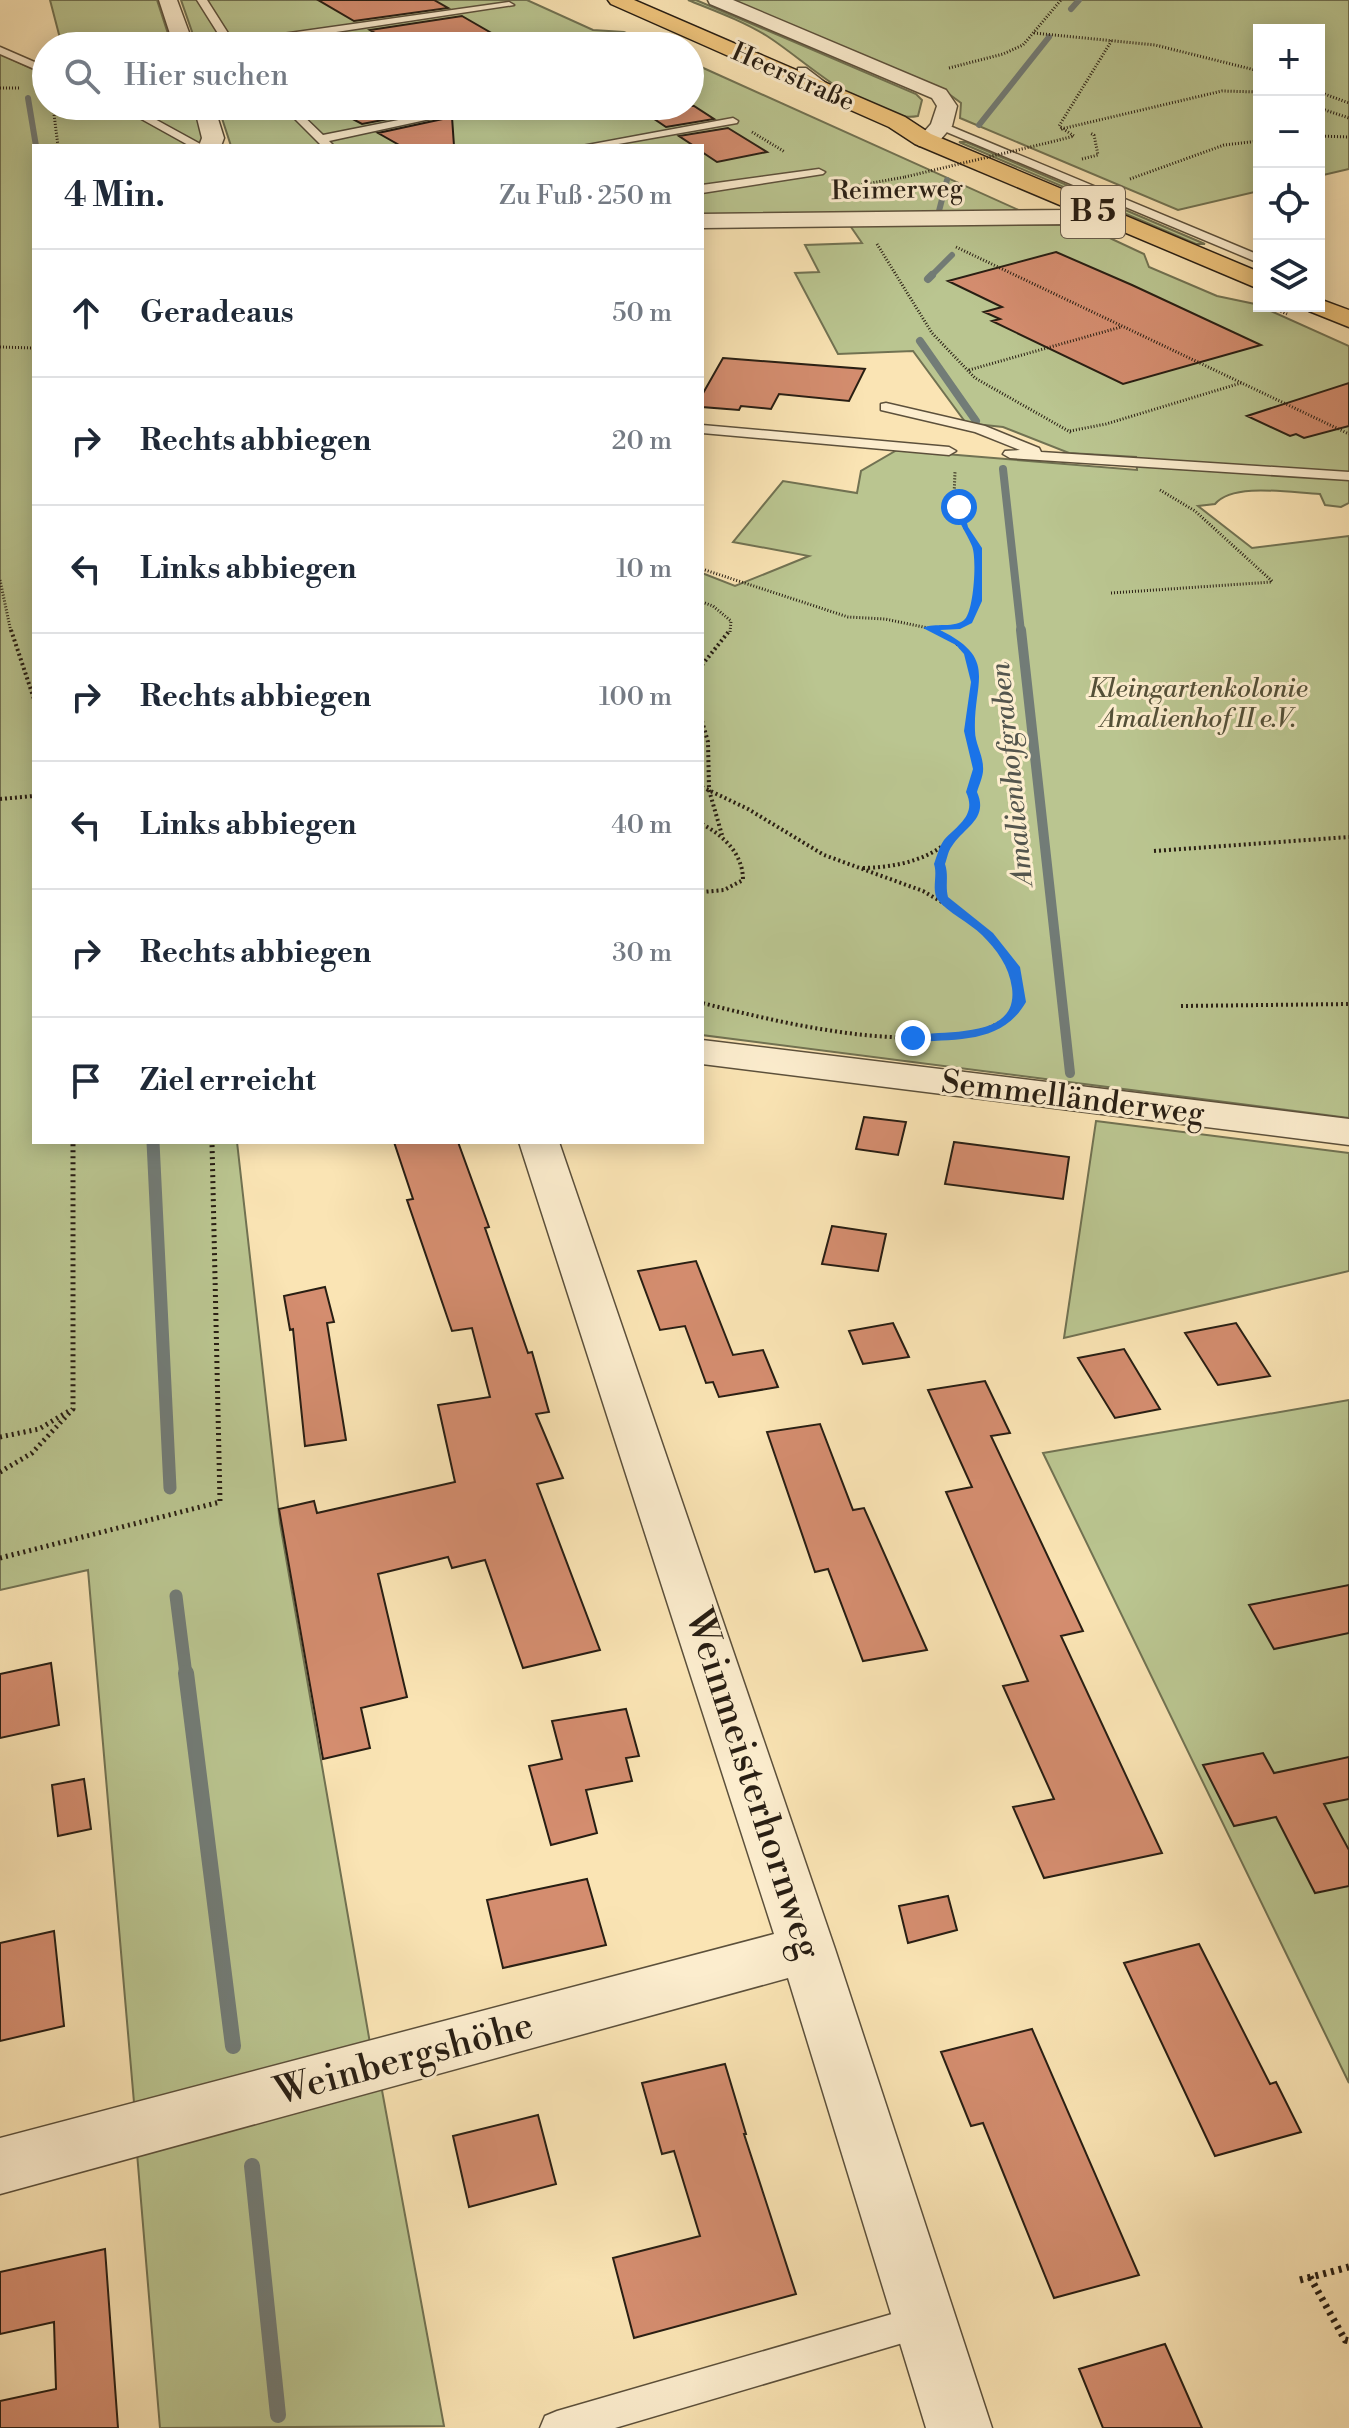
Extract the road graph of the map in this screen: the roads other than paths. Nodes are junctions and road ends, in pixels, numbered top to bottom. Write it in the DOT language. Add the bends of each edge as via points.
graph roads {
  1 [pos="168,0"];
  2 [pos="204,0"];
  3 [pos="618,0"];
  4 [pos="717,0"];
  5 [pos="509,5"];
  6 [pos="596,6"];
  7 [pos="179,32"];
  8 [pos="223,32"];
  9 [pos="326,32"];
  10 [pos="654,32"];
  11 [pos="691,32"];
  12 [pos="704,38"];
  13 [pos="0,50"];
  14 [pos="704,54"];
  15 [pos="32,65"];
  16 [pos="802,70"];
  17 [pos="838,96"];
  18 [pos="149,120"];
  19 [pos="208,120"];
  20 [pos="301,120"];
  21 [pos="422,120"];
  22 [pos="733,121"];
  23 [pos="930,135"];
  24 [pos="324,142"];
  25 [pos="194,144"];
  26 [pos="211,144"];
  27 [pos="600,144"];
  28 [pos="819,172"];
  29 [pos="704,189"];
  30 [pos="1093,212"];
  31 [pos="704,221"];
  32 [pos="1253,257"];
  33 [pos="1253,279"];
  34 [pos="886,407"];
  35 [pos="704,429"];
  36 [pos="949,451"];
  37 [pos="1010,454"];
  38 [pos="1049,457"];
  39 [pos="1349,476"];
  40 [pos="704,1052"];
  41 [pos="1349,1132"];
  42 [pos="540,1144"];
  43 [pos="807,1949"];
  44 [pos="0,2166"];
  45 [pos="925,2321"];
  46 [pos="557,2428"];
  47 [pos="959,2428"];
  1 -- 7 [label="street"];
  2 -- 8 [label="lane"];
  3 -- 11 [label="main road, Heerstraße / B 5"];
  4 -- 23 [label="street" via="946,100"];
  5 -- 9 [label="lane"];
  6 -- 10 [label="main road, Heerstraße / B 5"];
  12 -- 17 [label="main road, Heerstraße / B 5"];
  13 -- 15 [label="lane"];
  14 -- 23 [label="main road, Heerstraße / B 5" via="871,128"];
  16 -- 17 [label="lane"];
  17 -- 23 [label="main road, Heerstraße / B 5"];
  18 -- 25 [label="lane"];
  19 -- 26 [label="street"];
  20 -- 24 [label="lane"];
  21 -- 24 [label="lane"];
  22 -- 27 [label="lane"];
  23 -- 30 [label="main road, Heerstraße / B 5"];
  23 -- 32 [label="lane"];
  28 -- 29 [label="lane"];
  30 -- 31 [label="street, Reimerweg" via="1069,217"];
  30 -- 33 [label="main road, Heerstraße / B 5"];
  34 -- 38 [label="lane" via="980,429"];
  35 -- 36 [label="lane"];
  37 -- 38 [label="lane"];
  38 -- 39 [label="lane"];
  40 -- 41 [label="street, Semmelländerweg"];
  42 -- 43 [label="street, Weinmeisterhornweg"];
  43 -- 44 [label="street, Weinbergshöhe"];
  43 -- 45 [label="street, Weinmeisterhornweg"];
  45 -- 46 [label="lane"];
  45 -- 47 [label="street, Weinmeisterhornweg"];
}
